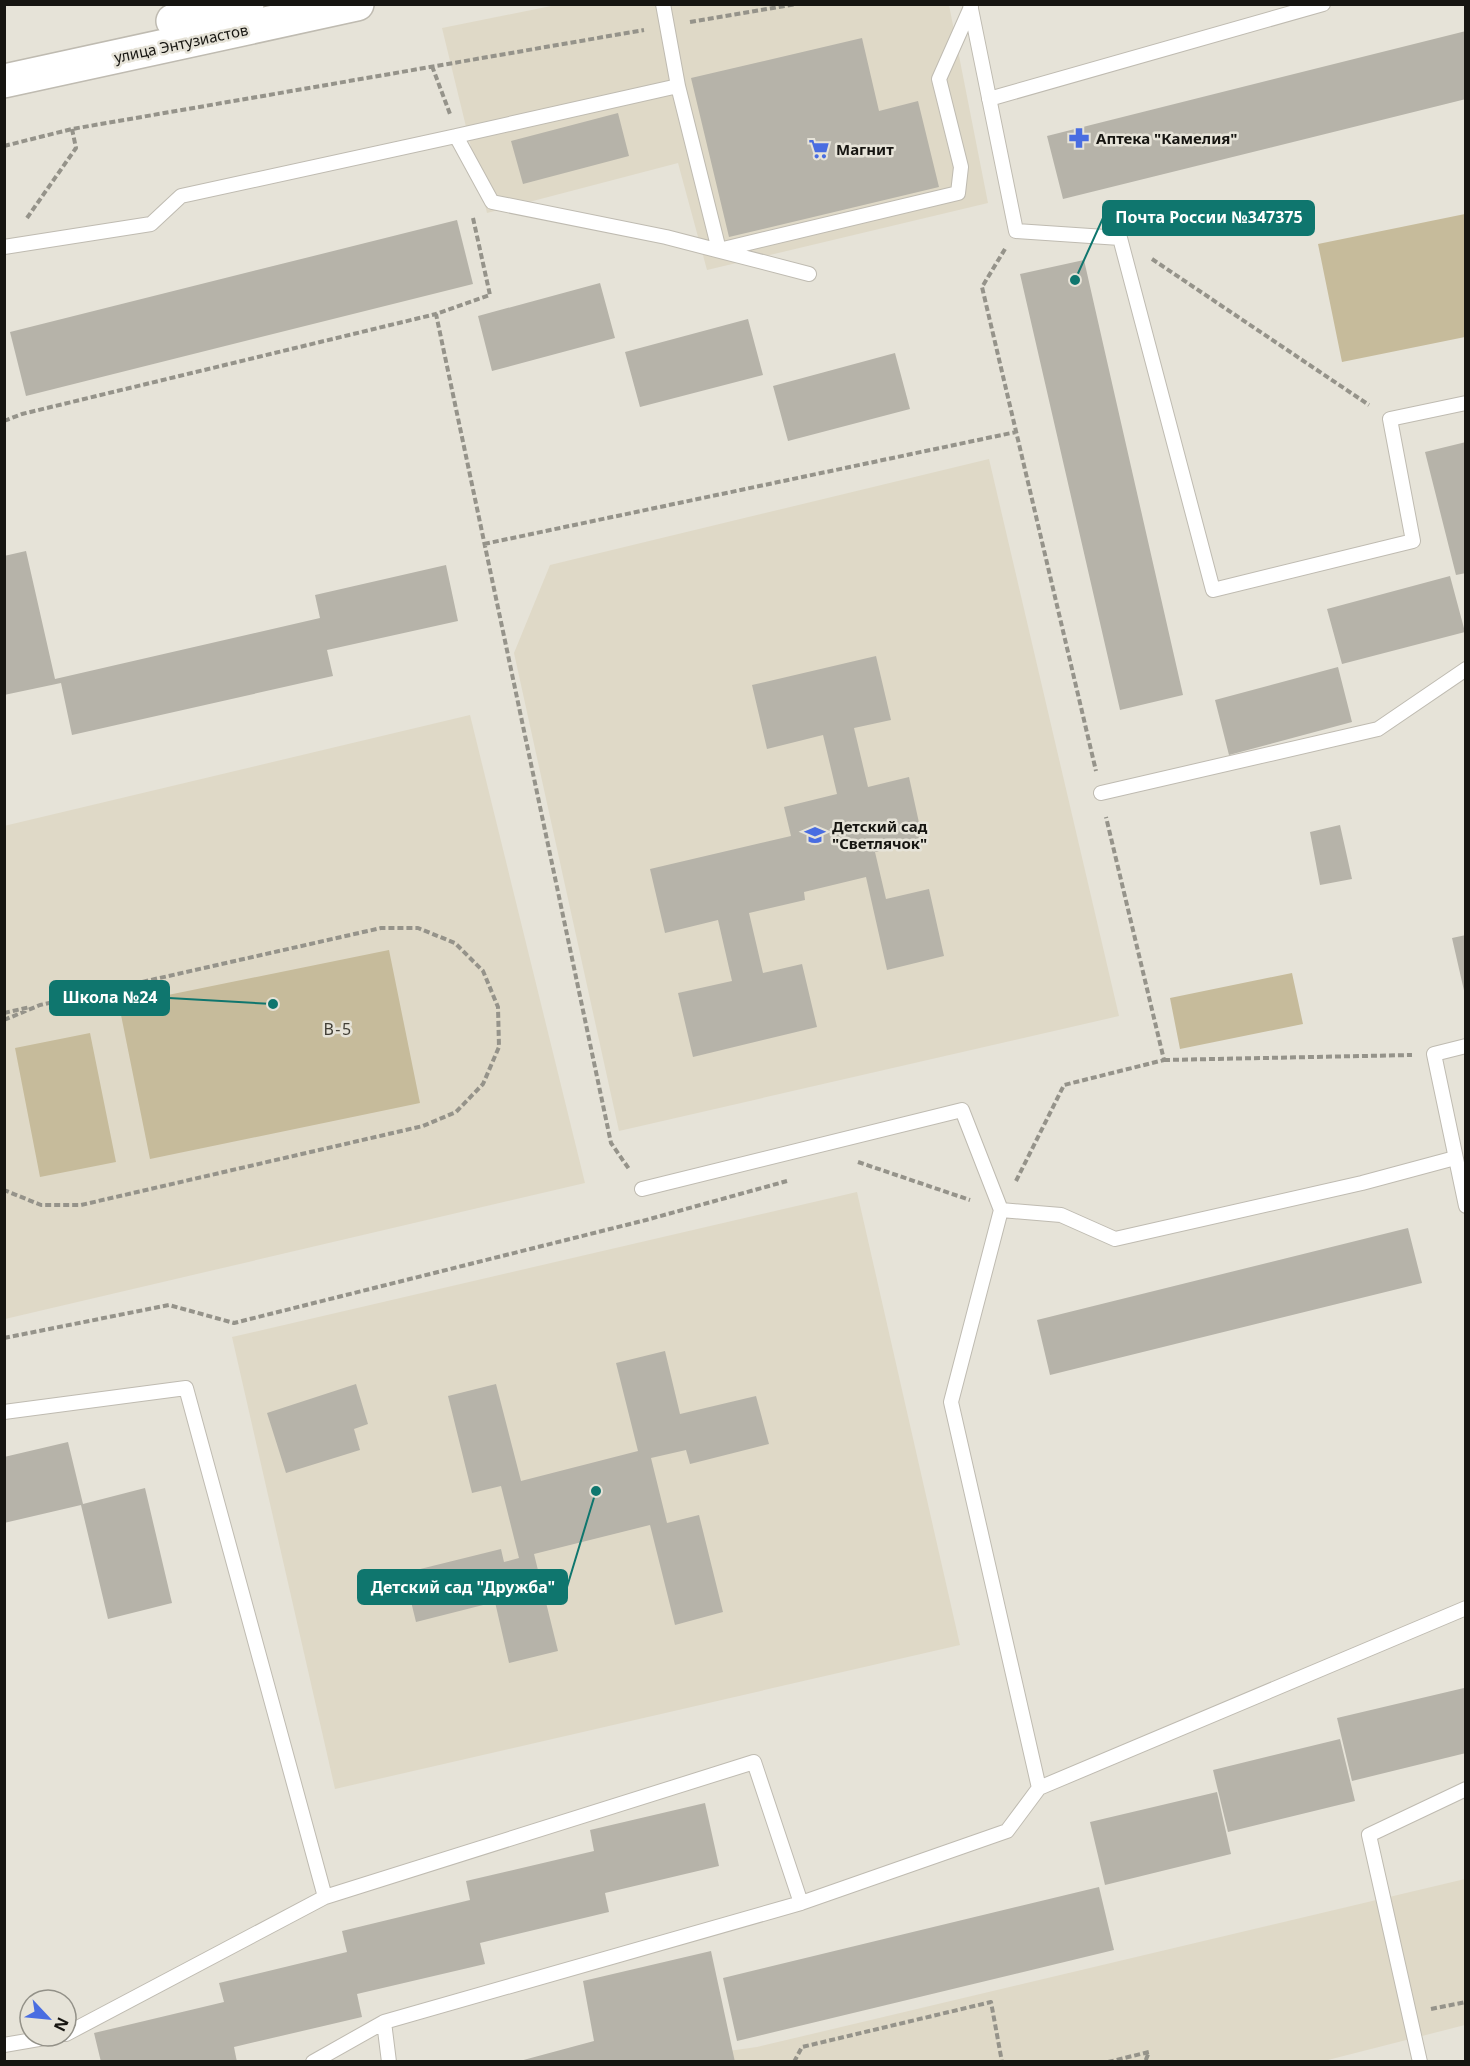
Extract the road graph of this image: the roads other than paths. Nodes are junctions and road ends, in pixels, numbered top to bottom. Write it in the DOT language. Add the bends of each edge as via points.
graph roads {
  1 [pos="247,4"];
  2 [pos="357,4"];
  3 [pos="663,4"];
  4 [pos="1323,4"];
  5 [pos="970,6"];
  6 [pos="4,60"];
  7 [pos="4,81"];
  8 [pos="678,86"];
  9 [pos="989,99"];
  10 [pos="456,136"];
  11 [pos="5,247"];
  12 [pos="718,250"];
  13 [pos="809,274"];
  14 [pos="1466,403"];
  15 [pos="1466,669"];
  16 [pos="1101,793"];
  17 [pos="1466,1046"];
  18 [pos="1455,1158"];
  19 [pos="642,1189"];
  20 [pos="1466,1206"];
  21 [pos="1001,1210"];
  22 [pos="4,1412"];
  23 [pos="1466,1608"];
  24 [pos="1039,1788"];
  25 [pos="1466,1789"];
  26 [pos="325,1897"];
  27 [pos="801,1903"];
  28 [pos="384,2022"];
  29 [pos="78,2028"];
  30 [pos="313,2061"];
  31 [pos="389,2061"];
  32 [pos="1420,2061"];
  1 -- 6 [label="street"];
  2 -- 7 [label="street, улица Энтузиастов"];
  3 -- 8 [label="lane"];
  4 -- 9 [label="lane"];
  5 -- 9 [label="lane"];
  5 -- 12 [label="lane" via="939,79 961,167 958,192"];
  8 -- 10 [label="lane"];
  8 -- 12 [label="lane"];
  9 -- 14 [label="lane" via="1016,231 1120,238 1213,590 1413,541 1390,419"];
  10 -- 11 [label="lane" via="182,196 151,224"];
  10 -- 12 [label="lane" via="492,202"];
  12 -- 13 [label="lane"];
  15 -- 16 [label="lane" via="1378,729"];
  17 -- 18 [label="lane" via="1434,1054"];
  18 -- 20 [label="lane"];
  18 -- 21 [label="lane" via="1115,1239 1061,1215"];
  19 -- 21 [label="lane" via="962,1110"];
  21 -- 24 [label="lane" via="951,1402"];
  22 -- 26 [label="lane" via="186,1388"];
  23 -- 24 [label="lane"];
  24 -- 27 [label="lane" via="1007,1831"];
  25 -- 32 [label="lane" via="1369,1835"];
  26 -- 27 [label="lane" via="754,1762"];
  26 -- 29 [label="lane"];
  27 -- 28 [label="lane"];
  28 -- 30 [label="lane"];
  28 -- 31 [label="lane"];
}
